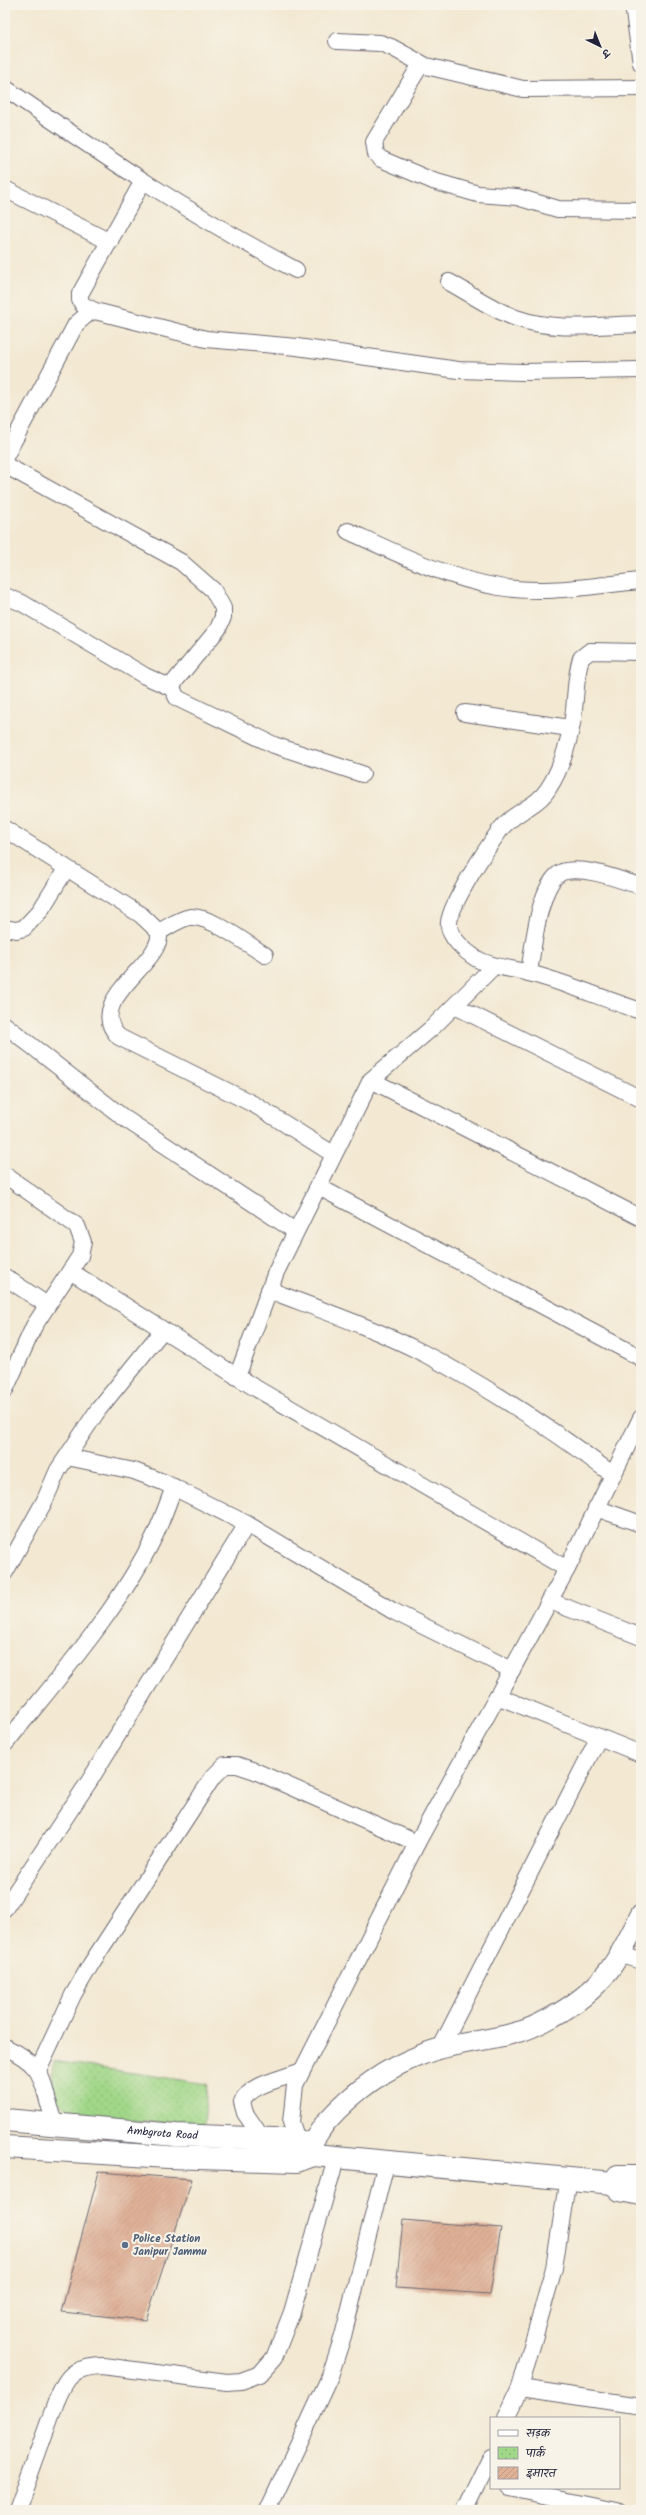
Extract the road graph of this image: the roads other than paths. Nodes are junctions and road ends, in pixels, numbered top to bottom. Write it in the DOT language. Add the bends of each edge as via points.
graph roads {
  1 [pos="633,5"];
  2 [pos="337,41"];
  3 [pos="641,63"];
  4 [pos="421,64"];
  5 [pos="5,88"];
  6 [pos="641,88"];
  7 [pos="143,181"];
  8 [pos="5,189"];
  9 [pos="641,210"];
  10 [pos="110,242"];
  11 [pos="296,270"];
  12 [pos="449,282"];
  13 [pos="94,311"];
  14 [pos="641,324"];
  15 [pos="641,370"];
  16 [pos="5,457"];
  17 [pos="5,465"];
  18 [pos="348,531"];
  19 [pos="641,581"];
  20 [pos="5,596"];
  21 [pos="641,652"];
  22 [pos="172,688"];
  23 [pos="465,713"];
  24 [pos="570,728"];
  25 [pos="362,774"];
  26 [pos="5,829"];
  27 [pos="66,869"];
  28 [pos="641,886"];
  29 [pos="5,928"];
  30 [pos="159,932"];
  31 [pos="265,955"];
  32 [pos="494,966"];
  33 [pos="529,973"];
  34 [pos="455,1006"];
  35 [pos="641,1011"];
  36 [pos="5,1025"];
  37 [pos="371,1080"];
  38 [pos="641,1099"];
  39 [pos="333,1154"];
  40 [pos="5,1175"];
  41 [pos="317,1186"];
  42 [pos="641,1218"];
  43 [pos="295,1231"];
  44 [pos="70,1270"];
  45 [pos="5,1277"];
  46 [pos="269,1290"];
  47 [pos="47,1305"];
  48 [pos="162,1331"];
  49 [pos="641,1358"];
  50 [pos="237,1377"];
  51 [pos="5,1390"];
  52 [pos="641,1418"];
  53 [pos="67,1457"];
  54 [pos="612,1474"];
  55 [pos="174,1487"];
  56 [pos="596,1508"];
  57 [pos="248,1524"];
  58 [pos="641,1524"];
  59 [pos="567,1569"];
  60 [pos="5,1572"];
  61 [pos="550,1601"];
  62 [pos="641,1637"];
  63 [pos="512,1670"];
  64 [pos="497,1696"];
  65 [pos="599,1738"];
  66 [pos="5,1744"];
  67 [pos="641,1754"];
  68 [pos="417,1843"];
  69 [pos="5,1908"];
  70 [pos="641,1914"];
  71 [pos="621,1955"];
  72 [pos="641,1961"];
  73 [pos="5,2047"];
  74 [pos="440,2049"];
  75 [pos="38,2070"];
  76 [pos="301,2071"];
  77 [pos="5,2120"];
  78 [pos="57,2124"];
  79 [pos="262,2138"];
  80 [pos="5,2147"];
  81 [pos="306,2148"];
  82 [pos="336,2158"];
  83 [pos="386,2163"];
  84 [pos="641,2176"];
  85 [pos="568,2177"];
  86 [pos="613,2182"];
  87 [pos="641,2194"];
  88 [pos="520,2388"];
  89 [pos="641,2406"];
  90 [pos="506,2417"];
  91 [pos="490,2463"];
  92 [pos="486,2482"];
  93 [pos="515,2489"];
  94 [pos="17,2510"];
  95 [pos="268,2510"];
  96 [pos="465,2510"];
  97 [pos="616,2510"];
  1 -- 3 [label="street"];
  2 -- 4 [label="street" via="380,43"];
  4 -- 6 [label="street" via="523,89"];
  4 -- 9 [label="street" via="374,142 376,154 381,159 433,181 478,194 517,196 558,209"];
  5 -- 7 [label="street"];
  7 -- 10 [label="street"];
  7 -- 11 [label="street" via="236,239"];
  8 -- 10 [label="street"];
  10 -- 13 [label="street" via="80,294 83,305"];
  12 -- 14 [label="street" via="503,312 532,323 551,326"];
  13 -- 15 [label="street" via="206,339 297,347 458,370"];
  13 -- 16 [label="street" via="76,324"];
  17 -- 22 [label="street" via="181,562 213,590 222,608 223,617 218,629 178,675"];
  18 -- 19 [label="street" via="421,563 474,582 500,587 541,590"];
  20 -- 22 [label="street" via="22,603 145,676"];
  21 -- 24 [label="street" via="585,653 578,668"];
  22 -- 25 [label="street" via="177,698 185,703 267,742"];
  23 -- 24 [label="street"];
  24 -- 32 [label="street" via="564,756 548,790 513,815 501,829 454,907 449,923 452,935 467,952 478,960"];
  26 -- 27 [label="street"];
  27 -- 29 [label="street" via="32,921 16,930"];
  27 -- 30 [label="street" via="141,915"];
  28 -- 33 [label="street" via="593,873 565,871 557,875 550,882 541,909"];
  30 -- 31 [label="street" via="190,917 202,918"];
  30 -- 39 [label="street" via="158,945 122,987 113,1005 111,1023 114,1032 133,1045 210,1080 255,1105"];
  32 -- 33 [label="street"];
  32 -- 34 [label="street"];
  33 -- 35 [label="street"];
  34 -- 37 [label="street"];
  34 -- 38 [label="street"];
  36 -- 43 [label="street" via="124,1118"];
  37 -- 39 [label="street"];
  37 -- 42 [label="street"];
  39 -- 41 [label="street"];
  40 -- 44 [label="street" via="77,1226 83,1242 80,1256"];
  41 -- 43 [label="street"];
  41 -- 49 [label="street"];
  43 -- 46 [label="street"];
  44 -- 47 [label="street"];
  44 -- 48 [label="street"];
  45 -- 47 [label="street"];
  46 -- 50 [label="street"];
  46 -- 54 [label="street" via="423,1353 537,1419"];
  47 -- 51 [label="street" via="34,1326"];
  48 -- 50 [label="street"];
  48 -- 53 [label="street" via="98,1410"];
  50 -- 59 [label="street"];
  52 -- 54 [label="street"];
  53 -- 55 [label="street" via="134,1471"];
  53 -- 60 [label="street"];
  54 -- 56 [label="street"];
  55 -- 57 [label="street"];
  55 -- 66 [label="street" via="155,1535 124,1587 78,1652"];
  56 -- 58 [label="street"];
  56 -- 59 [label="street"];
  57 -- 63 [label="street" via="394,1611"];
  57 -- 69 [label="street" via="90,1780"];
  59 -- 61 [label="street"];
  61 -- 62 [label="street"];
  61 -- 63 [label="street"];
  63 -- 64 [label="street"];
  64 -- 65 [label="street"];
  64 -- 68 [label="street"];
  65 -- 67 [label="street"];
  65 -- 74 [label="street"];
  68 -- 75 [label="street" via="255,1771 237,1765 225,1765 213,1777 91,1964 72,1995"];
  68 -- 76 [label="street"];
  70 -- 71 [label="street"];
  71 -- 72 [label="street"];
  71 -- 74 [label="street" via="588,1995 543,2022 519,2032"];
  73 -- 75 [label="street"];
  74 -- 81 [label="street" via="391,2069 359,2090 326,2122"];
  75 -- 78 [label="street"];
  76 -- 79 [label="street" via="255,2089 242,2102 245,2113"];
  76 -- 81 [label="street" via="294,2085 291,2122"];
  77 -- 78 [label="main road, Ambgrota Road"];
  78 -- 79 [label="main road, Ambgrota Road" via="176,2135"];
  79 -- 81 [label="main road, Ambgrota Road"];
  80 -- 81 [label="main road" via="168,2157 297,2161"];
  81 -- 82 [label="main road, Ambgrota Road"];
  82 -- 83 [label="main road, Ambgrota Road"];
  82 -- 94 [label="street" via="292,2312 274,2358 267,2368 253,2378 227,2382 103,2366 91,2366 75,2371 66,2381 56,2402"];
  83 -- 85 [label="main road, Ambgrota Road"];
  83 -- 95 [label="street" via="343,2336 330,2376"];
  84 -- 86 [label="main road" via="618,2176"];
  85 -- 86 [label="main road, Ambgrota Road"];
  85 -- 88 [label="street" via="554,2268"];
  86 -- 87 [label="main road" via="620,2190"];
  88 -- 89 [label="street"];
  88 -- 90 [label="street"];
  91 -- 92 [label="street"];
  92 -- 96 [label="street"];
  93 -- 97 [label="street"];
}
